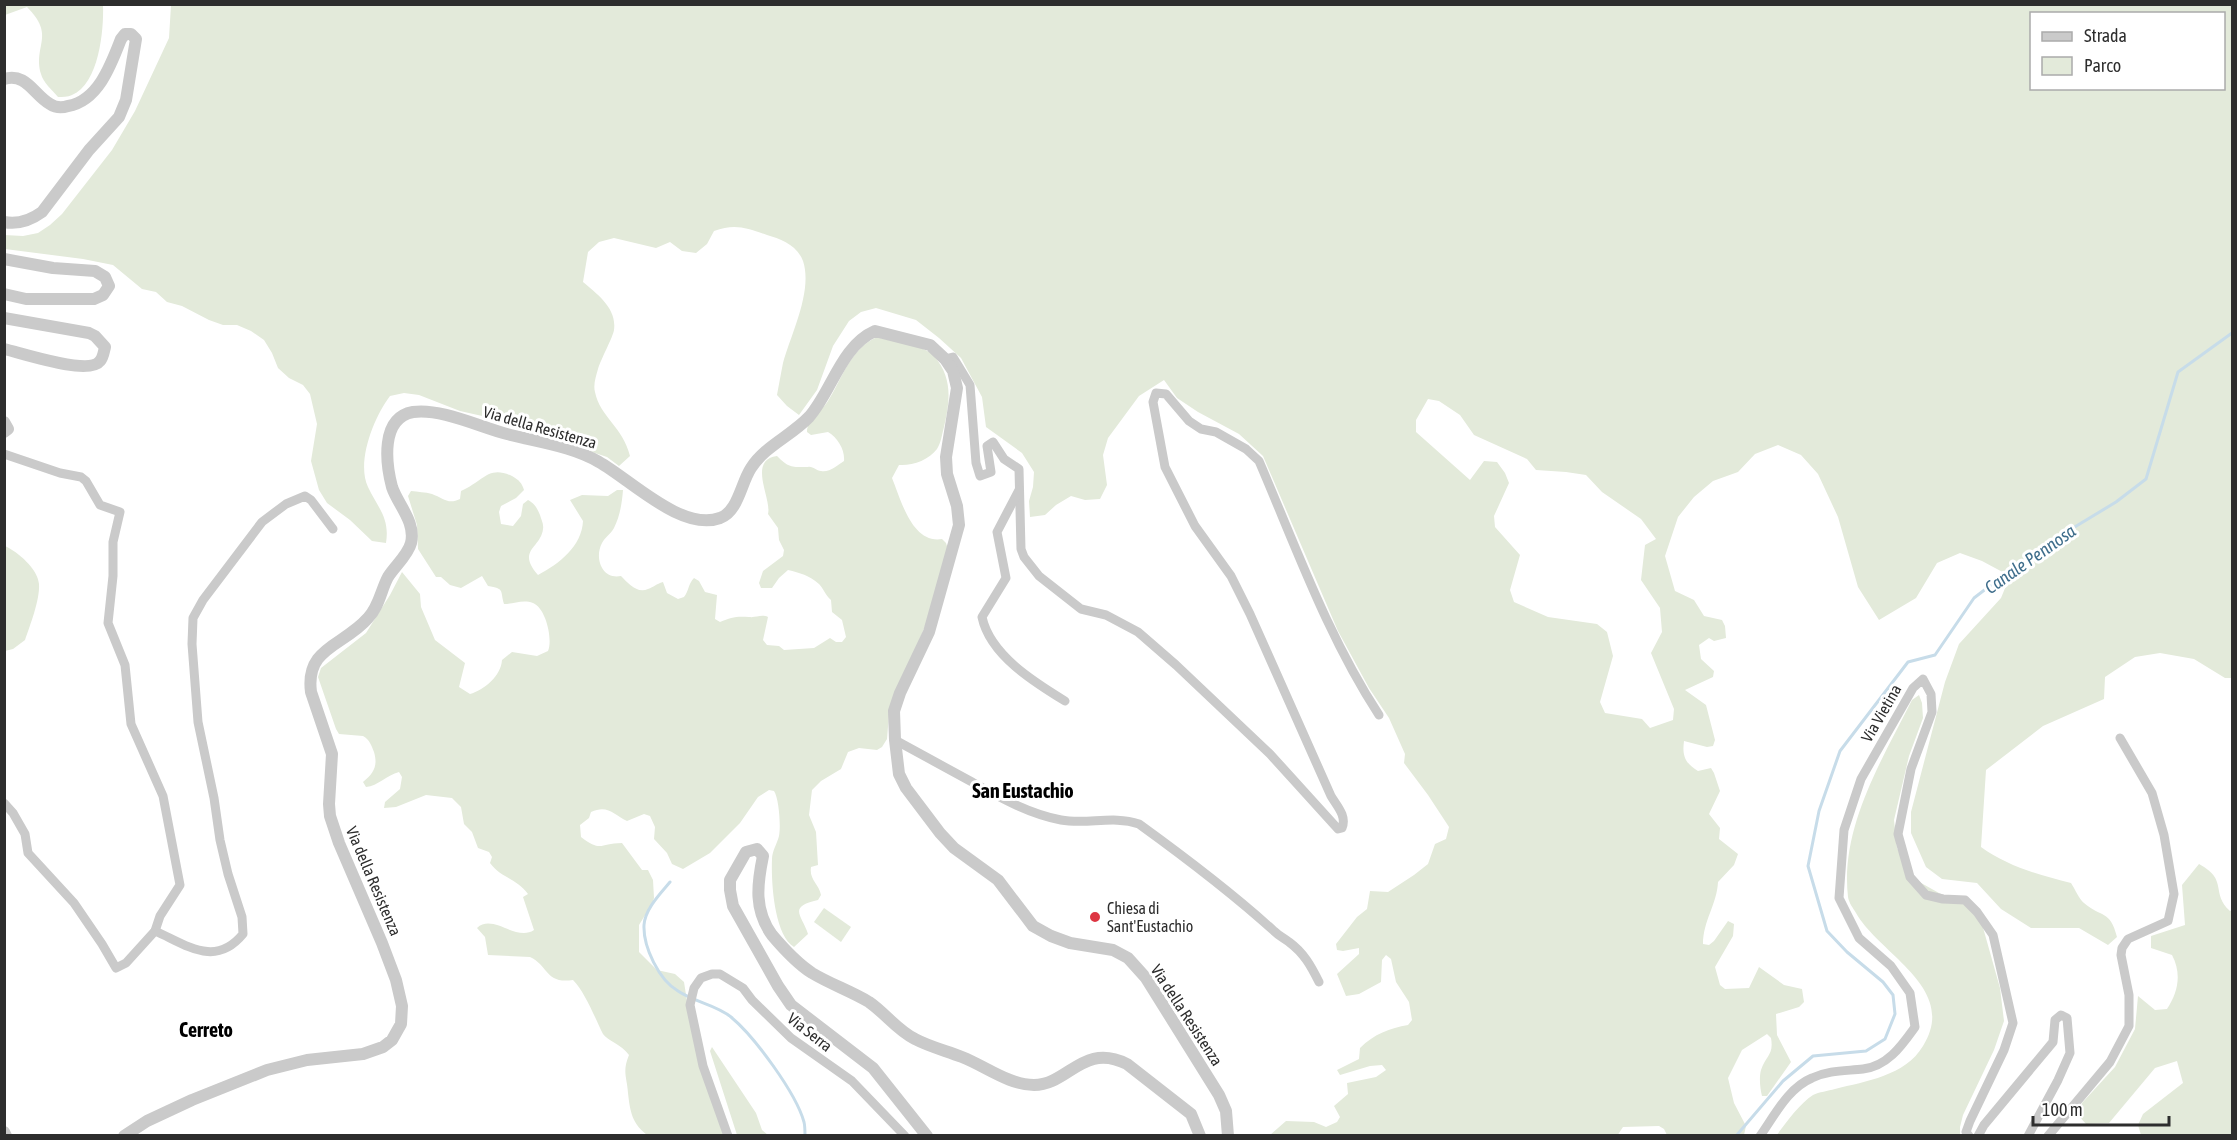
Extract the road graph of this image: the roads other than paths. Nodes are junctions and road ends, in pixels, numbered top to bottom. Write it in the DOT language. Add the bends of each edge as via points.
graph roads {
  1 [pos="4,79"];
  2 [pos="4,222"];
  3 [pos="4,259"];
  4 [pos="4,294"];
  5 [pos="4,318"];
  6 [pos="4,349"];
  7 [pos="945,359"];
  8 [pos="4,422"];
  9 [pos="4,432"];
  10 [pos="4,454"];
  11 [pos="1021,488"];
  12 [pos="333,529"];
  13 [pos="1065,701"];
  14 [pos="1379,715"];
  15 [pos="2120,738"];
  16 [pos="895,740"];
  17 [pos="4,803"];
  18 [pos="155,931"];
  19 [pos="1319,982"];
  20 [pos="124,1136"];
  21 [pos="728,1136"];
  22 [pos="905,1136"];
  23 [pos="927,1136"];
  24 [pos="1200,1136"];
  25 [pos="1228,1136"];
  26 [pos="1760,1136"];
  27 [pos="1969,1136"];
  28 [pos="1978,1136"];
  29 [pos="2028,1136"];
  30 [pos="2048,1136"];
  1 -- 2 [label="street" via="24,79 53,106 72,106 86,99 103,79 125,34 136,39 126,100 119,117 42,212 20,223"];
  3 -- 4 [label="street" via="95,271 109,286 94,299 26,299"];
  5 -- 6 [label="street" via="88,333 105,347 100,361 85,366"];
  7 -- 11 [label="street" via="953,357 970,385 980,476 991,472 987,446 993,442 1004,459 1019,469"];
  7 -- 16 [label="street, Via della Resistenza" via="957,388 946,457 958,525 929,632 894,711"];
  7 -- 20 [label="street, Via della Resistenza" via="930,345 875,331 868,334 847,355 810,416 757,460 732,510 723,518 707,521 663,505 598,461 561,447 434,412 413,412 394,425 387,463 393,489 410,524 411,545 388,578 369,618 320,655 313,664 310,682 332,754 330,816 396,980 402,1006 400,1024 392,1040 383,1047 267,1070 192,1100"];
  8 -- 9 [label="street" via="8,429"];
  10 -- 18 [label="street" via="81,477 100,505 120,512 113,543 108,623 125,665 132,724 163,796 180,885"];
  11 -- 13 [label="street" via="997,532 1006,578 982,617 984,628 992,643 1030,680"];
  11 -- 14 [label="street" via="1021,549 1039,576 1082,609 1106,615 1138,632 1270,754 1338,829 1342,828 1343,816 1250,614 1230,576 1195,526 1165,467 1153,402 1156,393 1166,394 1189,422 1216,432 1259,461 1335,638"];
  12 -- 18 [label="street" via="305,496 286,504 262,522 193,618 198,722 243,934 235,944 202,953"];
  15 -- 30 [label="street" via="2152,793 2174,894 2168,921 2124,944 2121,955 2129,995 2129,1026 2110,1062"];
  16 -- 19 [label="street" via="1032,812 1062,820 1110,819 1138,824 1244,903 1301,952"];
  16 -- 25 [label="street, Via della Resistenza" via="899,774 913,799 954,848 998,880 1033,926 1070,942 1113,950 1128,958 1146,978 1220,1095"];
  17 -- 18 [label="street" via="25,834 28,853 74,903 116,968 126,963"];
  21 -- 22 [label="street, Via Serra" via="703,1066 690,1005 701,978 712,974 720,974 743,988 791,1038 852,1081"];
  23 -- 24 [label="street" via="873,1068 791,1005 778,986 733,906 730,880 746,852 757,849 763,856 758,905 772,934 806,969 868,1002 913,1039 1017,1083 1035,1085 1099,1057 1116,1058 1191,1114"];
  26 -- 27 [label="street, Via Vietina" via="1791,1092 1812,1078 1866,1069 1894,1055 1915,1027 1910,993 1891,966 1859,938 1839,898 1844,830 1861,779 1913,688 1923,679 1931,694 1932,712 1911,770 1898,834 1910,877 1926,896 1965,900 1993,936 2013,1023 1970,1121 1966,1132"];
  28 -- 29 [label="street" via="2053,1042 2055,1020 2061,1016 2067,1018 2070,1053"];
}
